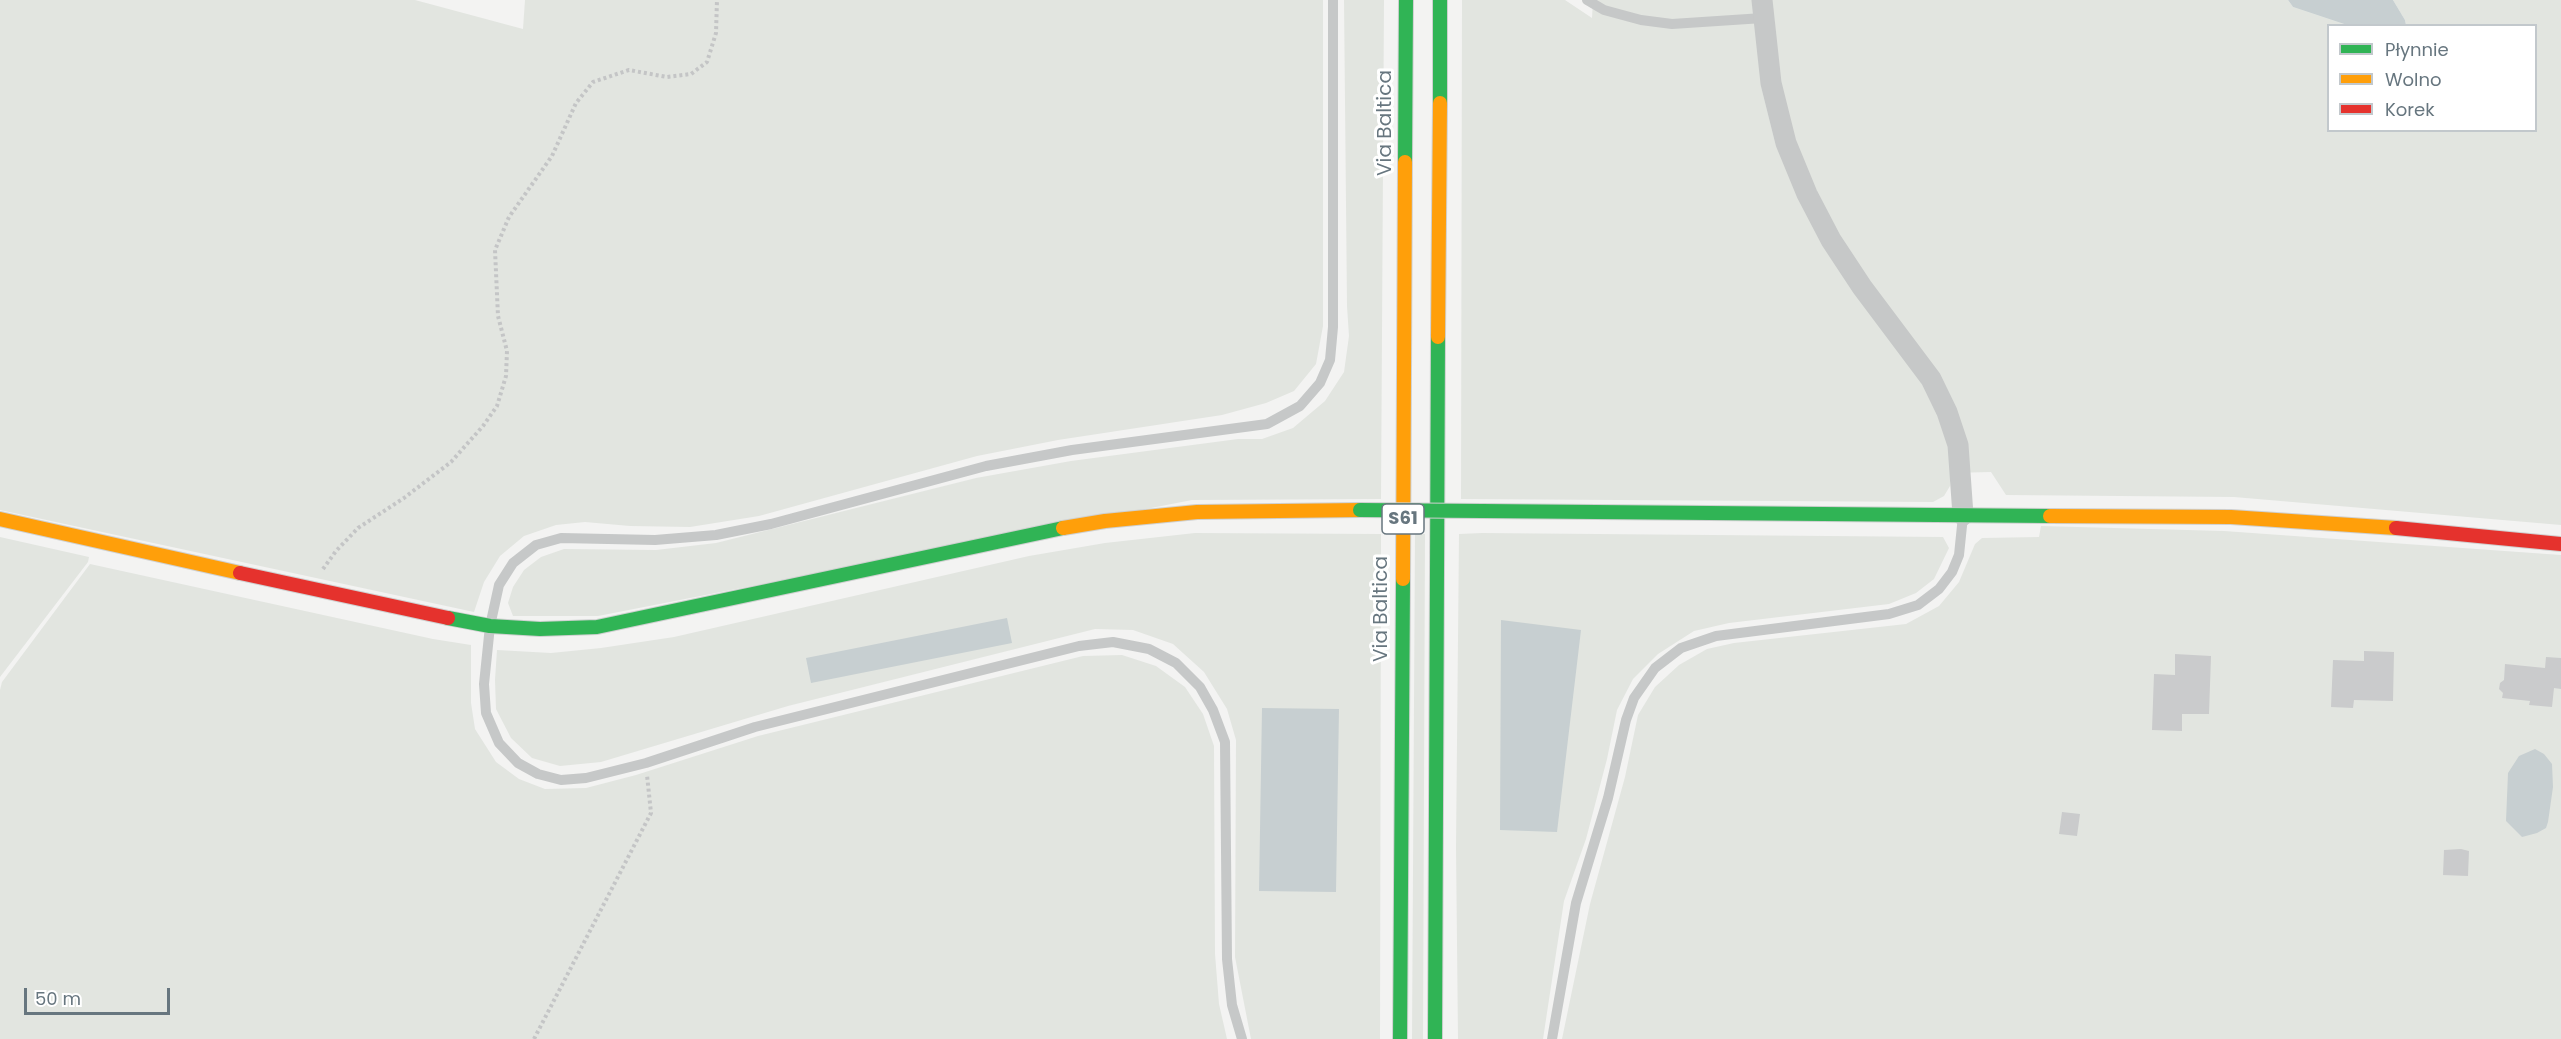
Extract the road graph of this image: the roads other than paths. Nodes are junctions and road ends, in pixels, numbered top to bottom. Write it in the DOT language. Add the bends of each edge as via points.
graph roads {
  1 [pos="1334,0"];
  2 [pos="1406,0"];
  3 [pos="1440,0"];
  4 [pos="1587,0"];
  5 [pos="1763,9"];
  6 [pos="1963,515"];
  7 [pos="0,519"];
  8 [pos="2561,544"];
  9 [pos="490,626"];
  10 [pos="1242,1039"];
  11 [pos="1400,1039"];
  12 [pos="1435,1039"];
  13 [pos="1552,1039"];
  1 -- 9 [label="lane" via="1333,327 1330,360 1320,383 1300,406 1267,423 986,466 716,535 655,540 561,538 536,545 513,563 499,585"];
  2 -- 11 [label="main road, Via Baltica / S61"];
  3 -- 12 [label="main road, S61"];
  4 -- 5 [label="lane" via="1604,10 1672,24"];
  5 -- 6 [label="street" via="1771,83 1786,142 1831,240 1931,379 1947,412 1958,445"];
  6 -- 8 [label="main road" via="2231,517 2427,530"];
  6 -- 9 [label="main road, bridge" via="1197,512 1027,534 597,627"];
  6 -- 13 [label="lane" via="1959,555 1952,572 1940,589 1918,604 1889,614 1716,636 1681,648 1655,668 1634,698 1626,720 1608,798 1576,903"];
  7 -- 9 [label="main road"];
  9 -- 10 [label="lane" via="484,684 486,714 499,742 518,763 561,780 586,778 755,727 1079,646 1113,642 1149,650 1176,663 1200,687 1225,742 1227,959"];
}
